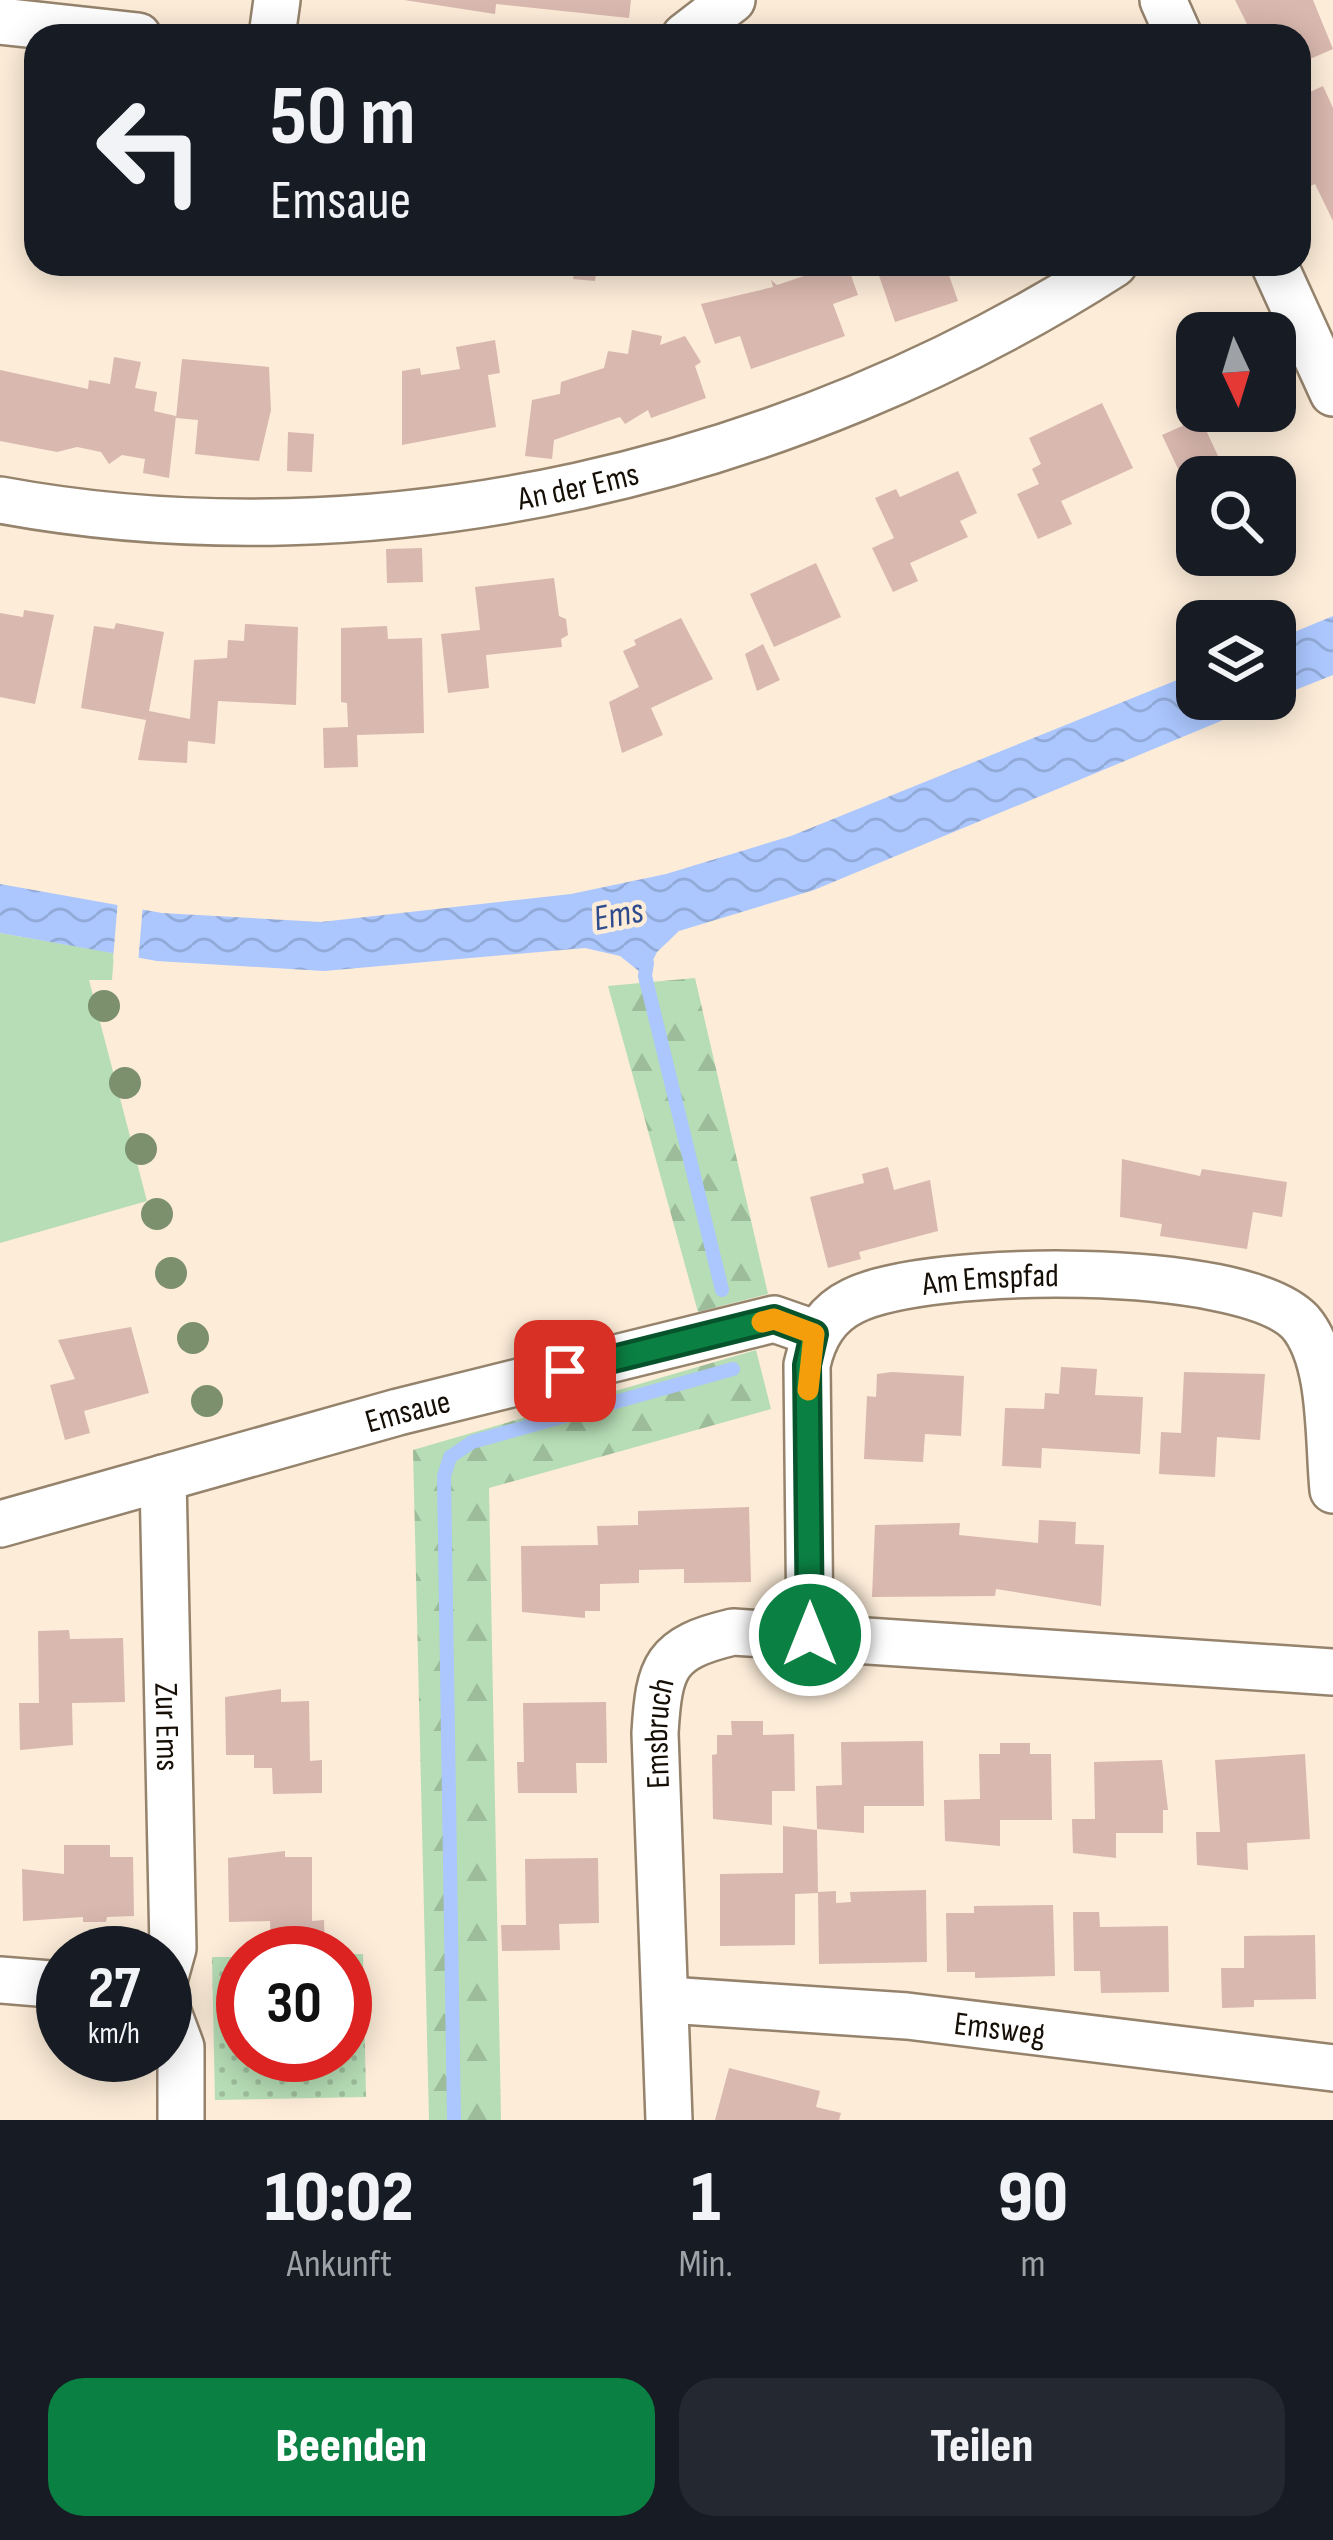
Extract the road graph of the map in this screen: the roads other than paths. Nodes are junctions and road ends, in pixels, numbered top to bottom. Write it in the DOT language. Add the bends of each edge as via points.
graph roads {
  1 [pos="732,0"];
  2 [pos="701,24"];
  3 [pos="1095,276"];
  4 [pos="1279,276"];
  5 [pos="1333,393"];
  6 [pos="0,500"];
  7 [pos="1316,1317"];
  8 [pos="814,1334"];
  9 [pos="163,1478"];
  10 [pos="1333,1490"];
  11 [pos="0,1524"];
  12 [pos="810,1635"];
  13 [pos="1333,1672"];
  14 [pos="173,1926"];
  15 [pos="0,1980"];
  16 [pos="36,1983"];
  17 [pos="668,2000"];
  18 [pos="1333,2068"];
  19 [pos="181,2082"];
  20 [pos="182,2120"];
  21 [pos="669,2120"];
  1 -- 2 [label="street"];
  3 -- 6 [label="street, An der Ems" via="1038,313 810,419 594,484 397,515 196,522"];
  4 -- 5 [label="street"];
  7 -- 8 [label="street, Am Emspfad" via="1125,1274 1018,1273 853,1301"];
  7 -- 10 [label="street, Am Emspfad"];
  8 -- 9 [label="street, Emsaue" via="774,1319"];
  8 -- 12 [label="street" via="807,1365"];
  9 -- 11 [label="street, Emsaue"];
  9 -- 14 [label="street, Zur Ems"];
  12 -- 13 [label="street, Emsbruch"];
  12 -- 17 [label="street, Emsbruch" via="718,1635 676,1651 664,1671 655,1733"];
  15 -- 16 [label="street"];
  17 -- 18 [label="street, Emsweg" via="907,2016"];
  17 -- 21 [label="street, Emsbruch"];
  19 -- 20 [label="street"];
}
